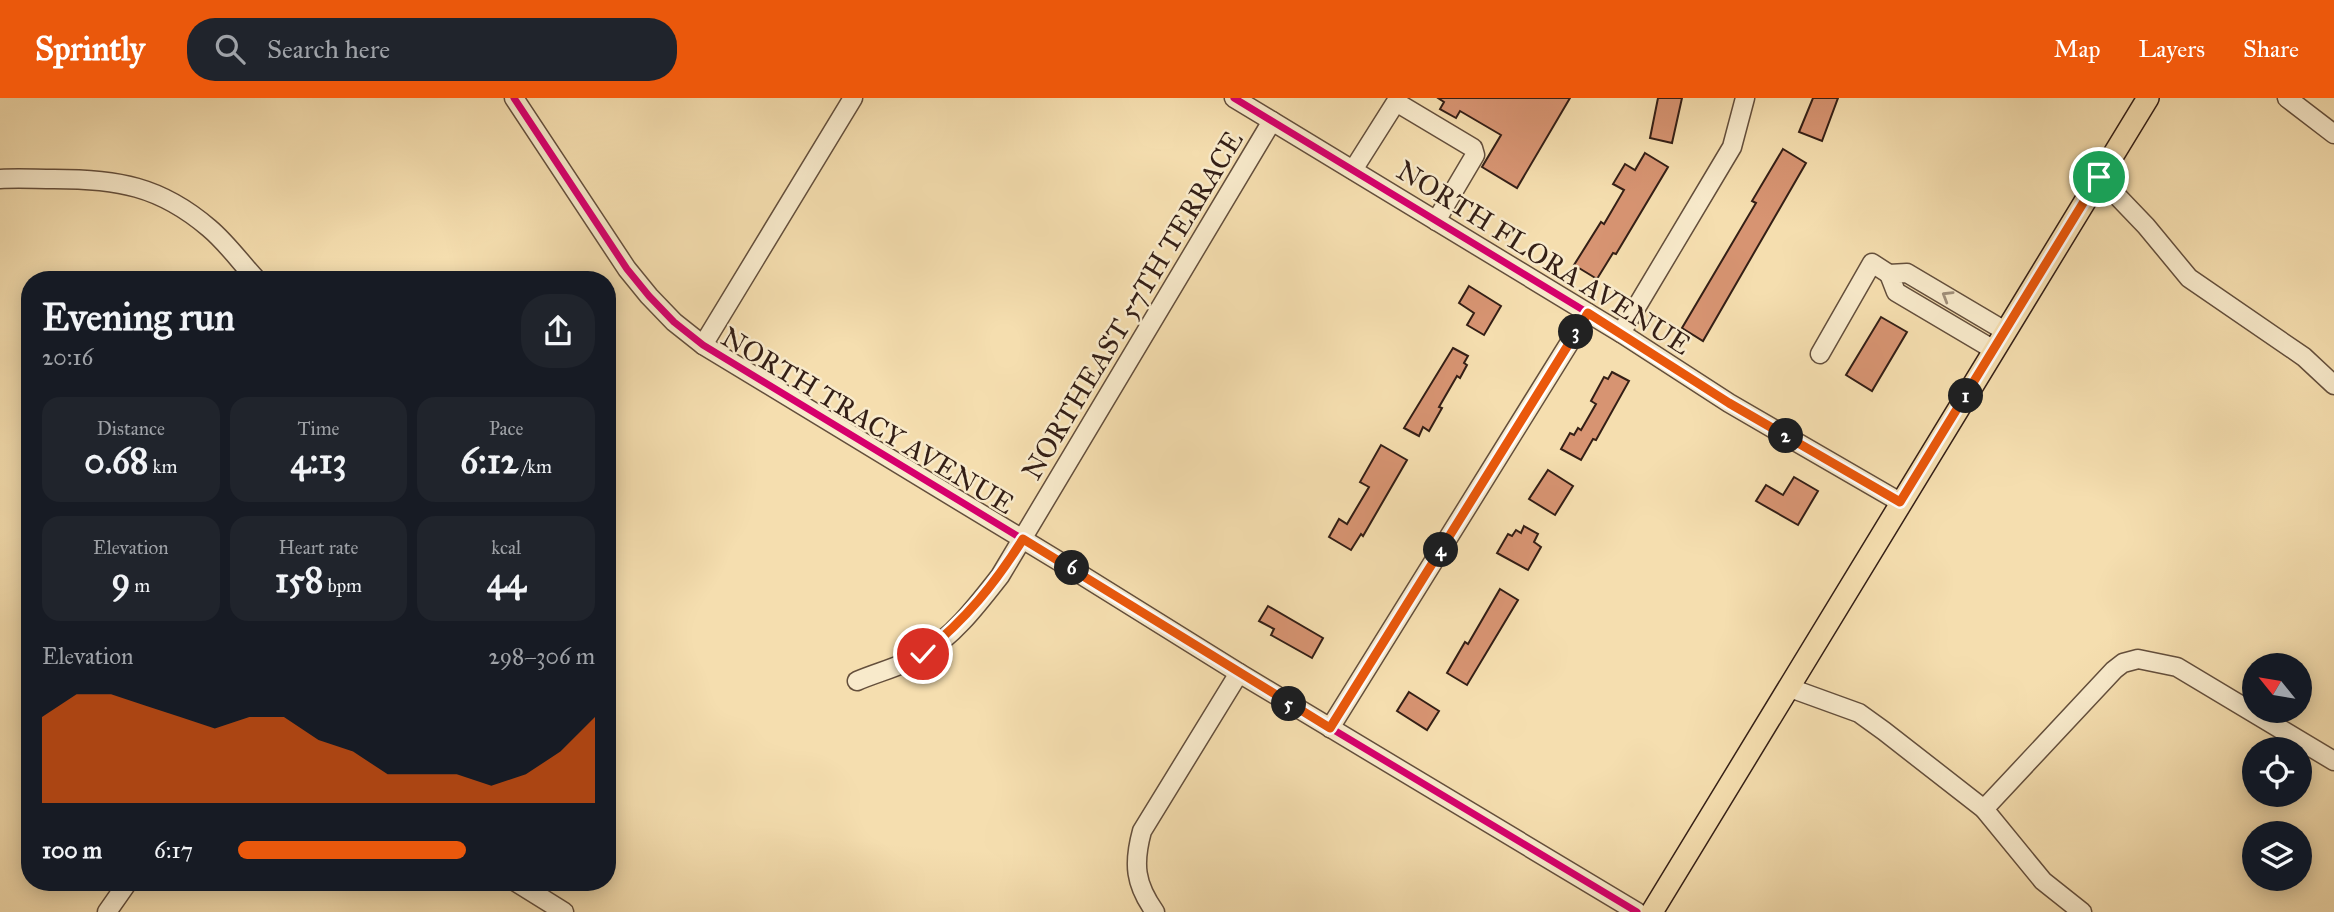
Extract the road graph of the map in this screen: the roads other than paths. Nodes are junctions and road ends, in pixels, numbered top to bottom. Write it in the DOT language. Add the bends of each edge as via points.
graph roads {
  1 [pos="514,98"];
  2 [pos="853,98"];
  3 [pos="1234,98"];
  4 [pos="1745,98"];
  5 [pos="2148,98"];
  6 [pos="2287,98"];
  7 [pos="1397,100"];
  8 [pos="1272,121"];
  9 [pos="2334,134"];
  10 [pos="1353,170"];
  11 [pos="2099,177"];
  12 [pos="0,179"];
  13 [pos="1436,221"];
  14 [pos="249,271"];
  15 [pos="1889,274"];
  16 [pos="1588,313"];
  17 [pos="2005,331"];
  18 [pos="1621,333"];
  19 [pos="703,345"];
  20 [pos="1994,350"];
  21 [pos="1820,354"];
  22 [pos="2334,385"];
  23 [pos="1900,502"];
  24 [pos="1023,539"];
  25 [pos="1239,673"];
  26 [pos="857,681"];
  27 [pos="1790,688"];
  28 [pos="1330,728"];
  29 [pos="2334,761"];
  30 [pos="1984,810"];
  31 [pos="122,891"];
  32 [pos="530,891"];
  33 [pos="107,912"];
  34 [pos="564,912"];
  35 [pos="1155,912"];
  36 [pos="1637,912"];
  37 [pos="1652,912"];
  38 [pos="2082,912"];
  1 -- 19 [label="street, NORTH TRACY AVENUE" via="627,269 674,321"];
  2 -- 19 [label="street"];
  3 -- 8 [label="street, NORTH FLORA AVENUE"];
  4 -- 18 [label="street" via="1732,147"];
  5 -- 11 [label="main road"];
  6 -- 9 [label="street"];
  7 -- 10 [label="street"];
  7 -- 13 [label="street" via="1474,148 1475,155"];
  8 -- 10 [label="street, NORTH FLORA AVENUE"];
  8 -- 24 [label="street, NORTHEAST 57TH TERRACE"];
  10 -- 13 [label="street, NORTH FLORA AVENUE"];
  11 -- 17 [label="main road"];
  11 -- 22 [label="street" via="2189,278 2304,357"];
  12 -- 14 [label="street" via="85,178 141,189 177,205 211,229"];
  13 -- 16 [label="street, NORTH FLORA AVENUE"];
  17 -- 15 [label="street, one-way" via="1907,273"];
  15 -- 20 [label="street" via="1896,292"];
  15 -- 21 [label="street" via="1872,263"];
  16 -- 18 [label="street, NORTH FLORA AVENUE"];
  16 -- 28 [label="street"];
  17 -- 20 [label="main road"];
  18 -- 23 [label="street, NORTH FLORA AVENUE" via="1729,403"];
  19 -- 24 [label="street, NORTH TRACY AVENUE"];
  20 -- 23 [label="main road"];
  23 -- 27 [label="main road"];
  24 -- 25 [label="street, NORTH TRACY AVENUE"];
  24 -- 26 [label="street, NORTHEAST 57TH TERRACE" via="1000,576 951,631 923,654"];
  25 -- 28 [label="street, NORTH TRACY AVENUE"];
  25 -- 35 [label="street" via="1142,831 1136,851 1137,873"];
  27 -- 30 [label="street" via="1859,713"];
  27 -- 37 [label="main road"];
  28 -- 36 [label="street, NORTH TRACY AVENUE"];
  29 -- 30 [label="street" via="2177,667 2138,659 2114,670"];
  30 -- 38 [label="street" via="2043,881"];
  31 -- 33 [label="street"];
  32 -- 34 [label="street"];
}
